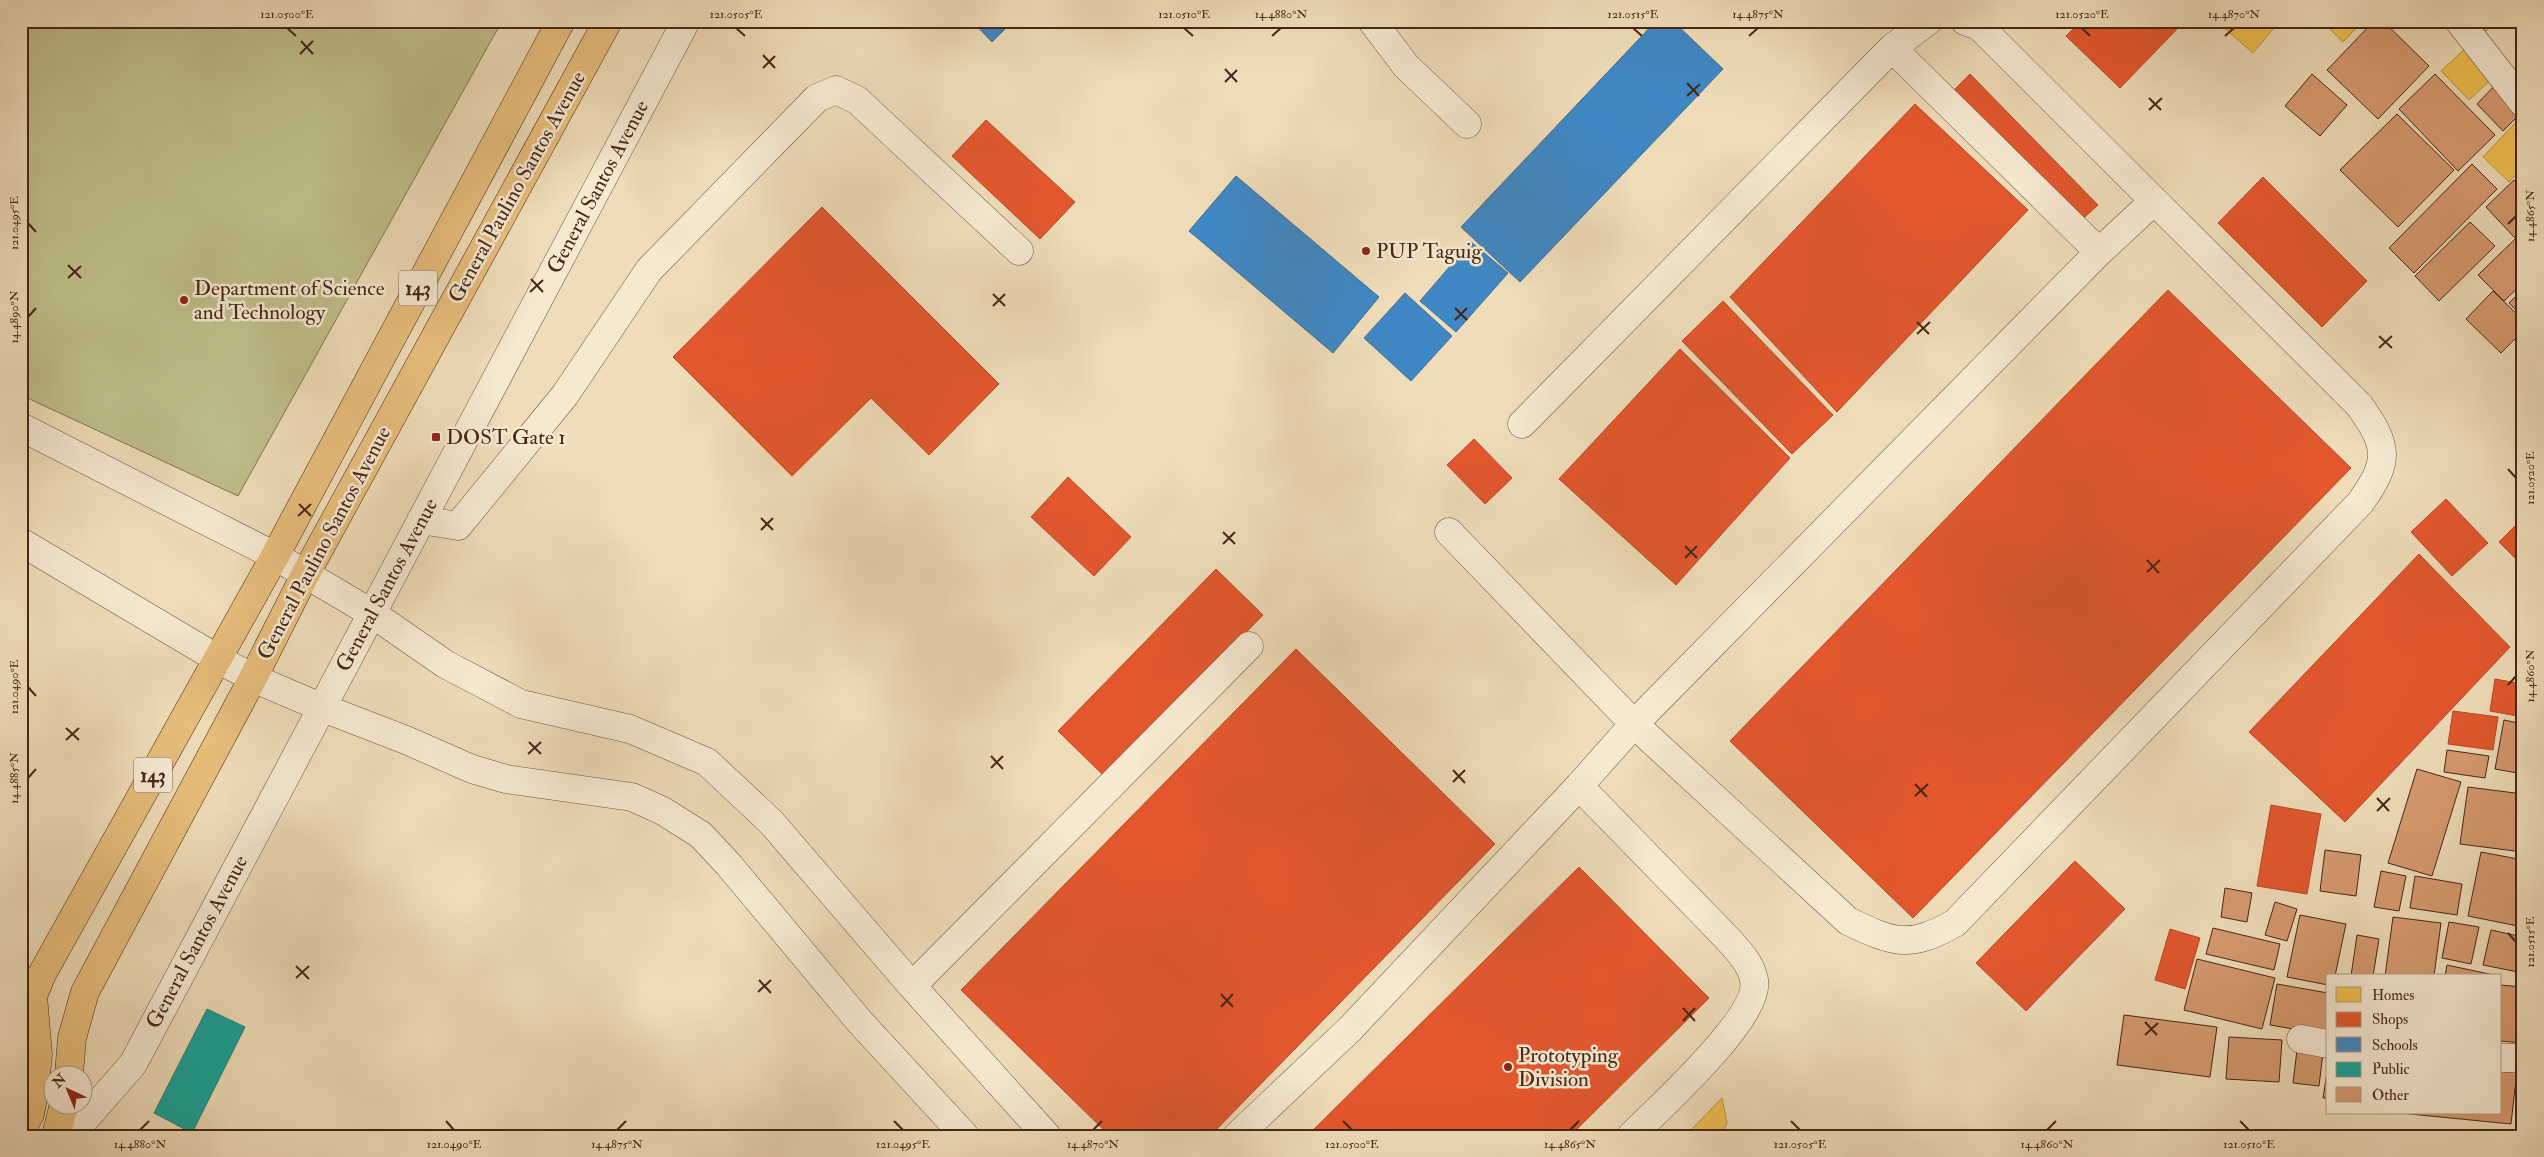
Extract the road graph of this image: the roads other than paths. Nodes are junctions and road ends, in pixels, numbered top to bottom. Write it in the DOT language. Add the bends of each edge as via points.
graph roads {
  1 [pos="561,21"];
  2 [pos="608,21"];
  3 [pos="686,21"];
  4 [pos="1372,21"];
  5 [pos="1928,21"];
  6 [pos="1965,21"];
  7 [pos="2459,21"];
  8 [pos="1892,48"];
  9 [pos="2523,102"];
  10 [pos="1468,124"];
  11 [pos="2154,201"];
  12 [pos="1018,251"];
  13 [pos="2099,252"];
  14 [pos="1522,424"];
  15 [pos="21,427"];
  16 [pos="421,520"];
  17 [pos="1449,532"];
  18 [pos="21,542"];
  19 [pos="275,556"];
  20 [pos="305,575"];
  21 [pos="372,614"];
  22 [pos="1249,646"];
  23 [pos="218,659"];
  24 [pos="253,678"];
  25 [pos="323,708"];
  26 [pos="1634,724"];
  27 [pos="1579,786"];
  28 [pos="912,986"];
  29 [pos="2301,1039"];
  30 [pos="2326,1044"];
  31 [pos="2502,1058"];
  32 [pos="2523,1058"];
  33 [pos="70,1064"];
  34 [pos="62,1114"];
  35 [pos="21,1130"];
  36 [pos="56,1136"];
  37 [pos="70,1136"];
  38 [pos="965,1136"];
  39 [pos="1047,1136"];
  40 [pos="1237,1136"];
  41 [pos="1631,1136"];
  1 -- 19 [label="main road, General Paulino Santos Avenue / 143"];
  2 -- 20 [label="main road, General Paulino Santos Avenue / 143"];
  3 -- 16 [label="street, General Santos Avenue"];
  4 -- 10 [label="street" via="1406,66"];
  5 -- 8 [label="street"];
  6 -- 11 [label="street" via="1979,26"];
  7 -- 9 [label="street"];
  8 -- 13 [label="street"];
  8 -- 14 [label="street"];
  11 -- 13 [label="street"];
  11 -- 26 [label="street" via="2359,405 2376,429 2384,454 2377,479 2360,503 1955,923 1931,936 1904,941 1878,935 1848,921"];
  12 -- 16 [label="street" via="857,100 836,90 817,98 649,270 565,395 458,526"];
  13 -- 26 [label="street"];
  15 -- 19 [label="street"];
  16 -- 21 [label="street, General Santos Avenue"];
  17 -- 26 [label="street"];
  18 -- 23 [label="street"];
  19 -- 20 [label="street"];
  19 -- 23 [label="main road, General Paulino Santos Avenue / 143"];
  20 -- 21 [label="street"];
  20 -- 24 [label="main road, General Paulino Santos Avenue / 143"];
  21 -- 25 [label="street, General Santos Avenue"];
  21 -- 28 [label="street" via="445,664 521,704 630,729 707,762 772,822"];
  22 -- 28 [label="street"];
  23 -- 24 [label="street"];
  23 -- 35 [label="main road, General Paulino Santos Avenue / 143" via="42,974 33,996 38,1054 35,1087 30,1114"];
  24 -- 25 [label="street"];
  24 -- 33 [label="main road, General Paulino Santos Avenue / 143" via="85,992 72,1038"];
  25 -- 37 [label="street, General Santos Avenue" via="132,1064"];
  25 -- 38 [label="street" via="480,772 506,779 632,797 663,811 701,835 860,1022"];
  26 -- 27 [label="street"];
  27 -- 40 [label="street" via="1350,1029"];
  27 -- 41 [label="street" via="1725,936 1744,958 1754,981 1748,1007 1729,1036"];
  28 -- 39 [label="street"];
  29 -- 30 [label="street"];
  31 -- 32 [label="street"];
  34 -- 36 [label="main road"];
}
